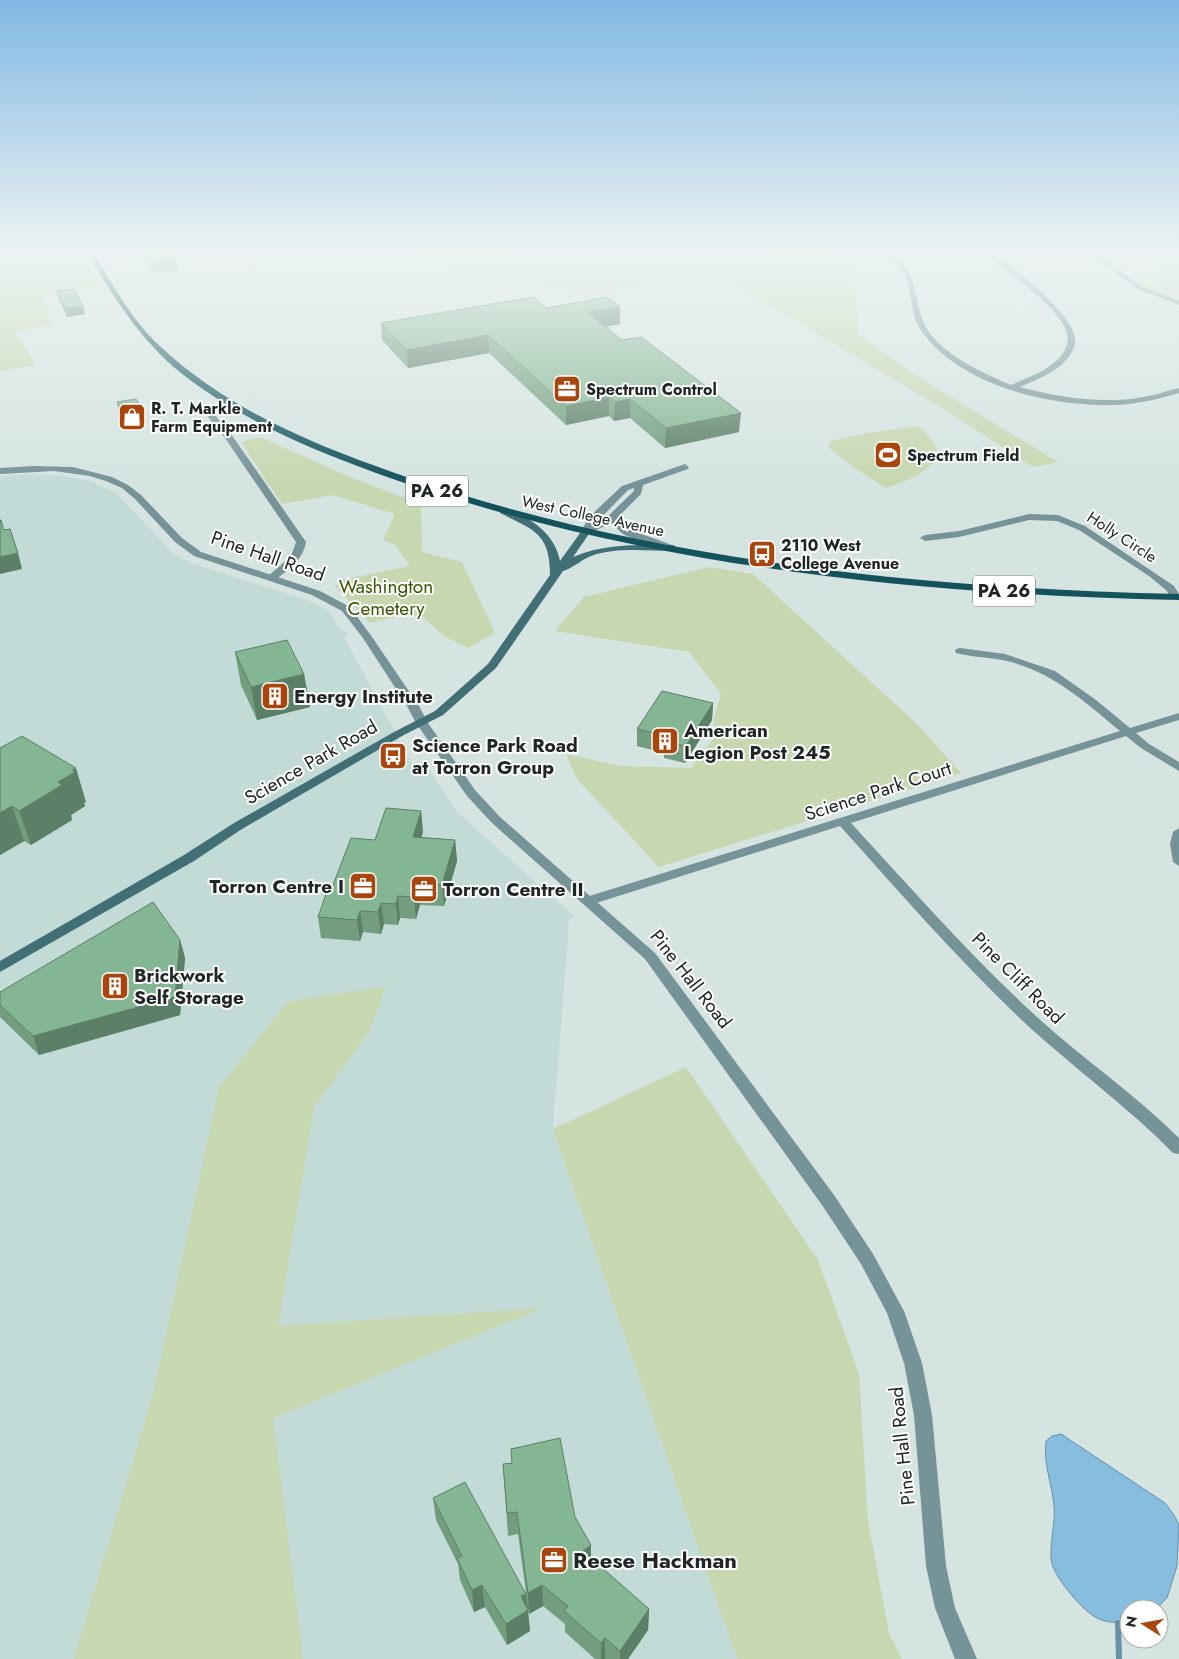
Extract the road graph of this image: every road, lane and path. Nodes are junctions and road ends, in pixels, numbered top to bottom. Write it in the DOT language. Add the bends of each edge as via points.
graph roads {
  1 [pos="139,328"];
  2 [pos="923,328"];
  3 [pos="1068,328"];
  4 [pos="1013,387"];
  5 [pos="1179,390"];
  6 [pos="212,417"];
  7 [pos="685,466"];
  8 [pos="0,471"];
  9 [pos="639,484"];
  10 [pos="503,511"];
  11 [pos="616,512"];
  12 [pos="586,531"];
  13 [pos="925,538"];
  14 [pos="673,548"];
  15 [pos="554,577"];
  16 [pos="271,578"];
  17 [pos="1178,597"];
  18 [pos="960,651"];
  19 [pos="1179,716"];
  20 [pos="422,722"];
  21 [pos="1128,732"];
  22 [pos="1179,767"];
  23 [pos="843,822"];
  24 [pos="1179,832"];
  25 [pos="1179,862"];
  26 [pos="588,900"];
  27 [pos="0,967"];
  28 [pos="1179,1148"];
  29 [pos="966,1659"];
  1 -- 10 [label="main road, West College Avenue / PA 26" via="184,371 227,400 288,432 338,455 451,496"];
  2 -- 4 [label="street" via="960,362"];
  3 -- 4 [label="street" via="1071,334 1069,350 1059,362"];
  4 -- 5 [label="street" via="1046,396 1100,402 1138,400"];
  6 -- 16 [label="street" via="301,542 294,559"];
  7 -- 9 [label="street"];
  8 -- 16 [label="street, Pine Hall Road" via="61,469 91,473 118,482 139,497 192,552"];
  9 -- 11 [label="street" via="638,492"];
  9 -- 12 [label="street" via="625,488 592,518"];
  10 -- 12 [label="main road, West College Avenue / PA 26"];
  10 -- 15 [label="main road" via="552,544 556,556"];
  11 -- 12 [label="street" via="608,521"];
  11 -- 14 [label="street" via="616,522 625,531"];
  12 -- 14 [label="main road, West College Avenue / PA 26"];
  12 -- 15 [label="main road, Science Park Road"];
  13 -- 17 [label="street, Holly Circle" via="959,534 1029,517 1058,518 1082,528 1152,574"];
  14 -- 15 [label="main road" via="621,548 594,552 571,562"];
  14 -- 17 [label="main road, West College Avenue / PA 26" via="814,572 958,588"];
  15 -- 20 [label="main road, Science Park Road" via="492,666 439,713"];
  16 -- 20 [label="street, Pine Hall Road" via="316,593 346,609"];
  18 -- 21 [label="street" via="1005,657 1051,673"];
  19 -- 21 [label="street, Science Park Court"];
  20 -- 26 [label="street, Pine Hall Road" via="483,808"];
  20 -- 27 [label="main road, Science Park Road"];
  21 -- 22 [label="street"];
  21 -- 23 [label="street, Science Park Court"];
  23 -- 26 [label="street, Science Park Court"];
  23 -- 28 [label="street, Pine Cliff Road" via="983,974 1032,1022 1119,1093"];
  24 -- 25 [label="street" via="1176,844"];
  26 -- 29 [label="street, Pine Hall Road" via="640,947 669,980 828,1200 867,1259 895,1311 913,1363 923,1415 936,1566 946,1608"];
}
